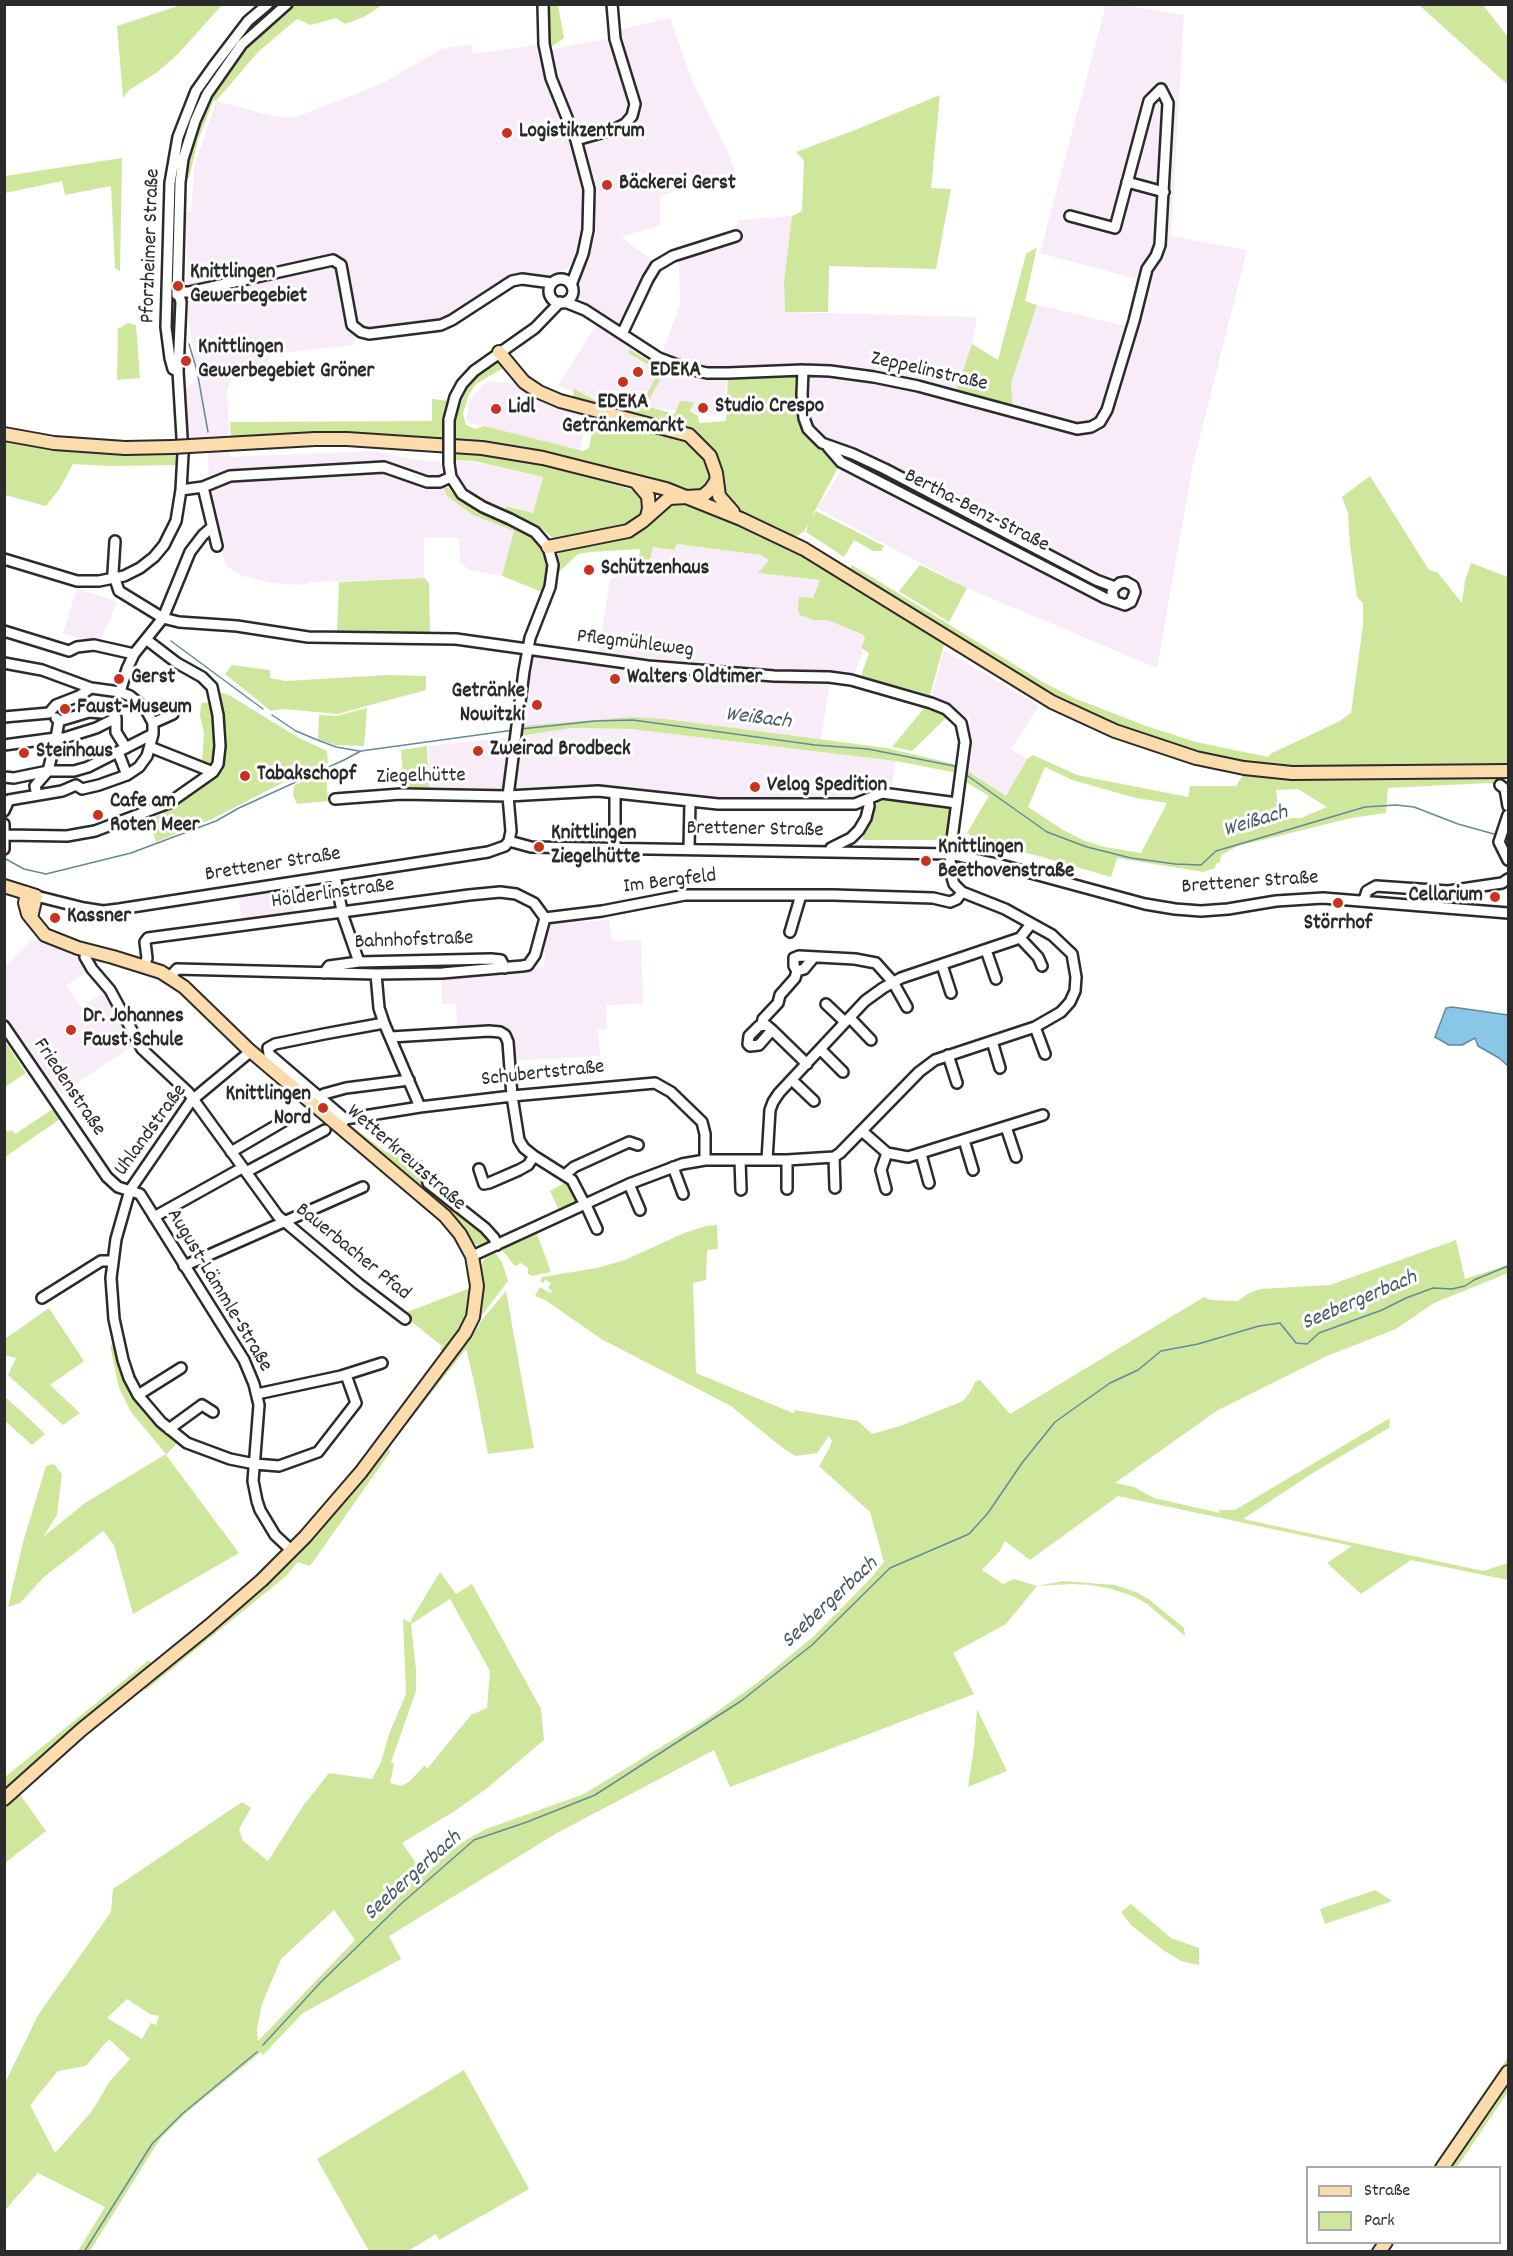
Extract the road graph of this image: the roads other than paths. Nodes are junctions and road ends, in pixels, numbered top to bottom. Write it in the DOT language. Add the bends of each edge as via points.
graph roads {
  1 [pos="268,4"];
  2 [pos="287,4"];
  3 [pos="543,4"];
  4 [pos="612,4"];
  5 [pos="576,140"];
  6 [pos="1127,182"];
  7 [pos="1164,192"];
  8 [pos="1070,216"];
  9 [pos="736,236"];
  10 [pos="178,292"];
  11 [pos="561,292"];
  12 [pos="622,334"];
  13 [pos="499,352"];
  14 [pos="803,370"];
  15 [pos="178,371"];
  16 [pos="4,434"];
  17 [pos="828,447"];
  18 [pos="451,477"];
  19 [pos="716,481"];
  20 [pos="637,483"];
  21 [pos="203,487"];
  22 [pos="181,490"];
  23 [pos="686,497"];
  24 [pos="647,517"];
  25 [pos="741,519"];
  26 [pos="212,528"];
  27 [pos="115,541"];
  28 [pos="217,546"];
  29 [pos="548,547"];
  30 [pos="4,559"];
  31 [pos="113,579"];
  32 [pos="1115,586"];
  33 [pos="1114,600"];
  34 [pos="164,618"];
  35 [pos="4,631"];
  36 [pos="147,639"];
  37 [pos="527,648"];
  38 [pos="134,654"];
  39 [pos="4,663"];
  40 [pos="91,688"];
  41 [pos="118,692"];
  42 [pos="110,709"];
  43 [pos="49,713"];
  44 [pos="173,714"];
  45 [pos="4,717"];
  46 [pos="116,718"];
  47 [pos="59,721"];
  48 [pos="153,723"];
  49 [pos="153,734"];
  50 [pos="56,738"];
  51 [pos="4,745"];
  52 [pos="150,747"];
  53 [pos="122,750"];
  54 [pos="48,771"];
  55 [pos="74,771"];
  56 [pos="1509,771"];
  57 [pos="213,772"];
  58 [pos="127,775"];
  59 [pos="4,777"];
  60 [pos="76,785"];
  61 [pos="1500,785"];
  62 [pos="615,792"];
  63 [pos="37,795"];
  64 [pos="508,796"];
  65 [pos="7,799"];
  66 [pos="335,799"];
  67 [pos="868,799"];
  68 [pos="690,802"];
  69 [pos="957,803"];
  70 [pos="1509,806"];
  71 [pos="4,811"];
  72 [pos="1509,816"];
  73 [pos="4,824"];
  74 [pos="5,835"];
  75 [pos="509,841"];
  76 [pos="615,848"];
  77 [pos="4,849"];
  78 [pos="689,849"];
  79 [pos="831,852"];
  80 [pos="950,854"];
  81 [pos="1509,860"];
  82 [pos="335,876"];
  83 [pos="1509,879"];
  84 [pos="4,886"];
  85 [pos="962,892"];
  86 [pos="31,894"];
  87 [pos="801,895"];
  88 [pos="1364,900"];
  89 [pos="342,912"];
  90 [pos="1509,913"];
  91 [pos="545,918"];
  92 [pos="1031,924"];
  93 [pos="790,932"];
  94 [pos="1020,938"];
  95 [pos="87,950"];
  96 [pos="986,950"];
  97 [pos="359,962"];
  98 [pos="942,965"];
  99 [pos="1042,966"];
  100 [pos="144,967"];
  101 [pos="506,968"];
  102 [pos="324,973"];
  103 [pos="376,974"];
  104 [pos="170,978"];
  105 [pos="996,979"];
  106 [pos="893,982"];
  107 [pos="951,993"];
  108 [pos="826,1004"];
  109 [pos="907,1007"];
  110 [pos="847,1020"];
  111 [pos="384,1023"];
  112 [pos="762,1024"];
  113 [pos="4,1026"];
  114 [pos="1035,1027"];
  115 [pos="772,1030"];
  116 [pos="391,1037"];
  117 [pos="871,1040"];
  118 [pos="992,1041"];
  119 [pos="821,1050"];
  120 [pos="251,1051"];
  121 [pos="1044,1054"];
  122 [pos="948,1055"];
  123 [pos="807,1064"];
  124 [pos="1000,1068"];
  125 [pos="843,1072"];
  126 [pos="409,1080"];
  127 [pos="792,1080"];
  128 [pos="957,1083"];
  129 [pos="512,1096"];
  130 [pos="320,1098"];
  131 [pos="193,1099"];
  132 [pos="814,1101"];
  133 [pos="420,1107"];
  134 [pos="1043,1115"];
  135 [pos="289,1118"];
  136 [pos="342,1123"];
  137 [pos="1006,1126"];
  138 [pos="325,1130"];
  139 [pos="862,1131"];
  140 [pos="964,1140"];
  141 [pos="638,1145"];
  142 [pos="231,1152"];
  143 [pos="887,1153"];
  144 [pos="921,1154"];
  145 [pos="534,1156"];
  146 [pos="834,1157"];
  147 [pos="1016,1157"];
  148 [pos="705,1160"];
  149 [pos="740,1160"];
  150 [pos="767,1160"];
  151 [pos="787,1160"];
  152 [pos="673,1167"];
  153 [pos="479,1169"];
  154 [pos="244,1170"];
  155 [pos="973,1170"];
  156 [pos="566,1174"];
  157 [pos="427,1176"];
  158 [pos="929,1183"];
  159 [pos="629,1184"];
  160 [pos="363,1187"];
  161 [pos="835,1188"];
  162 [pos="787,1189"];
  163 [pos="886,1189"];
  164 [pos="130,1190"];
  165 [pos="741,1190"];
  166 [pos="683,1194"];
  167 [pos="586,1205"];
  168 [pos="640,1210"];
  169 [pos="154,1217"];
  170 [pos="284,1222"];
  171 [pos="597,1229"];
  172 [pos="497,1245"];
  173 [pos="472,1256"];
  174 [pos="113,1261"];
  175 [pos="184,1266"];
  176 [pos="42,1298"];
  177 [pos="405,1318"];
  178 [pos="382,1363"];
  179 [pos="181,1368"];
  180 [pos="346,1375"];
  181 [pos="138,1395"];
  182 [pos="257,1395"];
  183 [pos="213,1412"];
  184 [pos="169,1429"];
  185 [pos="255,1464"];
  186 [pos="290,1551"];
  187 [pos="4,1799"];
  188 [pos="1509,2072"];
  189 [pos="1443,2166"];
  1 -- 15 [label="street, Pforzheimer Straße" via="248,21 196,91 178,137 170,183 166,327 170,358 173,369"];
  2 -- 10 [label="street, Pforzheimer Straße" via="242,44 207,94 195,121 180,182"];
  3 -- 5 [label="street" via="544,44 551,78"];
  4 -- 5 [label="street" via="615,39 635,104 632,116 615,129"];
  5 -- 11 [label="street" via="586,171 588,230 579,264"];
  6 -- 7 [label="street"];
  6 -- 7 [label="street, Zeppelinstraße" via="1149,101 1161,89 1168,104"];
  6 -- 8 [label="street" via="1115,228"];
  7 -- 14 [label="street, Zeppelinstraße" via="1160,245 1147,269 1107,410 1100,422 1091,427 1077,429 895,380"];
  9 -- 12 [label="street" via="673,256 656,266"];
  10 -- 11 [label="street, Zeppelinstraße" via="333,260 341,265 352,325 369,334 441,325 512,281 533,280"];
  10 -- 15 [label="street, Pforzheimer Straße"];
  11 -- 12 [label="street, Zeppelinstraße"];
  11 -- 13 [label="street" via="546,318"];
  12 -- 14 [label="street, Zeppelinstraße" via="659,358 694,371 728,374"];
  13 -- 18 [label="street, bridge" via="462,384 451,408"];
  13 -- 19 [label="main road" via="524,382 539,392 689,435 710,456"];
  14 -- 17 [label="street, Bertha-Benz-Straße" via="802,395 808,429"];
  15 -- 22 [label="street, Pforzheimer Straße"];
  16 -- 20 [label="main road, bridge" via="72,445 125,448 315,439 482,448 543,458"];
  17 -- 32 [label="street, Bertha-Benz-Straße" via="876,465 1096,580"];
  17 -- 33 [label="street, Bertha-Benz-Straße" via="841,462"];
  18 -- 21 [label="street" via="428,482 384,467 230,476"];
  18 -- 29 [label="street" via="469,499 526,526"];
  19 -- 23 [label="main road" via="703,496"];
  19 -- 25 [label="main road" via="719,496"];
  20 -- 23 [label="main road"];
  20 -- 24 [label="main road" via="648,496"];
  21 -- 22 [label="street"];
  21 -- 26 [label="street"];
  22 -- 31 [label="street, Pforzheimer Straße" via="176,521 164,545 140,567"];
  23 -- 24 [label="main road" via="669,498"];
  23 -- 25 [label="main road"];
  24 -- 29 [label="main road" via="616,535"];
  25 -- 56 [label="main road" via="804,549 1052,702 1147,744 1234,766 1292,773"];
  26 -- 28 [label="street"];
  26 -- 34 [label="street" via="190,552"];
  27 -- 31 [label="street"];
  29 -- 37 [label="street" via="553,565 550,587"];
  30 -- 31 [label="street" via="77,581"];
  31 -- 34 [label="street" via="119,591"];
  32 -- 33 [label="street"];
  32 -- 33 [label="street, Bertha-Benz-Straße" via="1126,582 1135,592 1125,605"];
  34 -- 36 [label="street"];
  34 -- 37 [label="street, Pflegmühleweg" via="308,637 430,637"];
  35 -- 38 [label="street" via="69,651 94,645"];
  36 -- 38 [label="street"];
  36 -- 57 [label="street" via="212,687 219,746 218,764"];
  37 -- 64 [label="street"];
  37 -- 69 [label="street, Pflegmühleweg" via="648,666 829,677 931,703 957,717 964,731"];
  38 -- 41 [label="street"];
  39 -- 40 [label="street" via="42,670"];
  40 -- 41 [label="street"];
  40 -- 43 [label="street" via="56,705"];
  41 -- 42 [label="street"];
  41 -- 48 [label="street" via="138,701"];
  42 -- 46 [label="street"];
  42 -- 47 [label="street"];
  43 -- 45 [label="street"];
  43 -- 47 [label="street"];
  44 -- 48 [label="street"];
  46 -- 50 [label="street" via="96,728"];
  46 -- 53 [label="street"];
  47 -- 50 [label="street"];
  48 -- 49 [label="street"];
  49 -- 52 [label="street"];
  49 -- 53 [label="street"];
  50 -- 51 [label="street"];
  50 -- 54 [label="street"];
  52 -- 57 [label="street"];
  52 -- 58 [label="street" via="139,767"];
  53 -- 55 [label="street"];
  53 -- 58 [label="street"];
  54 -- 55 [label="street"];
  54 -- 59 [label="street"];
  54 -- 63 [label="street" via="35,786"];
  55 -- 60 [label="street"];
  57 -- 74 [label="street" via="169,802 95,831 67,836"];
  58 -- 60 [label="street" via="82,789"];
  60 -- 63 [label="street"];
  61 -- 70 [label="street" via="1505,789"];
  62 -- 64 [label="street, Ziegelhütte"];
  62 -- 68 [label="street, Ziegelhütte"];
  62 -- 76 [label="street"];
  63 -- 65 [label="street"];
  64 -- 66 [label="street, Ziegelhütte" via="401,794"];
  64 -- 75 [label="street"];
  65 -- 71 [label="street"];
  67 -- 68 [label="street, Ziegelhütte" via="855,804"];
  67 -- 69 [label="street, Ziegelhütte" via="894,793"];
  67 -- 79 [label="street" via="866,818 859,831 831,848"];
  68 -- 78 [label="street"];
  69 -- 80 [label="street, Pflegmühleweg"];
  72 -- 81 [label="street" via="1499,842"];
  73 -- 74 [label="street"];
  74 -- 77 [label="street"];
  75 -- 76 [label="street, Brettener Straße" via="531,847"];
  75 -- 82 [label="street, Brettener Straße" via="488,852"];
  76 -- 78 [label="street, Brettener Straße"];
  78 -- 79 [label="street, Brettener Straße"];
  79 -- 80 [label="street, Brettener Straße"];
  80 -- 85 [label="street, Pflegmühleweg" via="954,884"];
  80 -- 88 [label="street, Brettener Straße" via="1175,909 1228,909 1302,899"];
  82 -- 86 [label="street, Brettener Straße" via="103,910"];
  82 -- 89 [label="street"];
  83 -- 88 [label="street" via="1448,891 1376,886 1367,891"];
  84 -- 86 [label="main road, Brettener Straße"];
  85 -- 87 [label="street, Im Bergfeld" via="950,902 933,898"];
  85 -- 92 [label="street"];
  86 -- 95 [label="main road" via="31,918 45,935"];
  87 -- 91 [label="street, Im Bergfeld" via="685,895"];
  87 -- 93 [label="street"];
  88 -- 90 [label="street, Brettener Straße"];
  89 -- 91 [label="street, Hölderlinstraße" via="500,892 527,898"];
  89 -- 97 [label="street"];
  89 -- 100 [label="street, Hölderlinstraße" via="148,938"];
  91 -- 101 [label="street, Bahnhofstraße" via="535,955 528,965"];
  92 -- 94 [label="street"];
  92 -- 114 [label="street" via="1072,954 1077,977 1070,1002"];
  94 -- 96 [label="street"];
  94 -- 99 [label="street"];
  95 -- 100 [label="main road"];
  95 -- 131 [label="street, Bauerbacher Pfad" via="85,957 110,990 141,1048"];
  96 -- 98 [label="street"];
  96 -- 105 [label="street"];
  97 -- 101 [label="street, Bahnhofstraße" via="491,959 501,960"];
  97 -- 102 [label="street, Bahnhofstraße" via="329,966"];
  98 -- 106 [label="street"];
  98 -- 107 [label="street"];
  100 -- 104 [label="main road"];
  101 -- 103 [label="street, Bahnhofstraße"];
  102 -- 103 [label="street, Bahnhofstraße"];
  102 -- 104 [label="street, Bahnhofstraße" via="177,969"];
  103 -- 111 [label="street"];
  104 -- 120 [label="main road, Wetterkreuzstraße"];
  106 -- 109 [label="street"];
  106 -- 110 [label="street" via="865,1001"];
  106 -- 112 [label="street" via="876,963 799,956 794,958 795,978"];
  108 -- 110 [label="street"];
  110 -- 117 [label="street"];
  110 -- 119 [label="street"];
  111 -- 116 [label="street"];
  111 -- 130 [label="street" via="268,1048 269,1054"];
  112 -- 115 [label="street"];
  112 -- 115 [label="street" via="749,1036 750,1047 759,1045"];
  113 -- 164 [label="street, Friedenstraße" via="107,1177 118,1187"];
  114 -- 118 [label="street"];
  114 -- 121 [label="street"];
  115 -- 123 [label="street"];
  116 -- 126 [label="street"];
  116 -- 129 [label="street" via="500,1032 508,1042"];
  118 -- 122 [label="street"];
  118 -- 124 [label="street"];
  119 -- 123 [label="street"];
  119 -- 125 [label="street"];
  120 -- 131 [label="street, Uhlandstraße"];
  120 -- 136 [label="main road, Wetterkreuzstraße"];
  122 -- 128 [label="street"];
  122 -- 139 [label="street" via="920,1072"];
  123 -- 127 [label="street"];
  126 -- 130 [label="street" via="346,1088"];
  126 -- 133 [label="street"];
  127 -- 132 [label="street"];
  127 -- 150 [label="street" via="778,1093 770,1110"];
  129 -- 133 [label="street, Schubertstraße"];
  129 -- 145 [label="street" via="516,1133"];
  129 -- 148 [label="street, Schubertstraße" via="655,1083 671,1092 702,1122"];
  130 -- 136 [label="street"];
  131 -- 142 [label="street, Bauerbacher Pfad"];
  131 -- 164 [label="street, Uhlandstraße"];
  133 -- 136 [label="street, Schubertstraße"];
  134 -- 137 [label="street"];
  135 -- 142 [label="street"];
  136 -- 173 [label="main road, Wetterkreuzstraße" via="445,1216"];
  137 -- 140 [label="street"];
  137 -- 147 [label="street"];
  138 -- 154 [label="street"];
  139 -- 143 [label="street"];
  139 -- 146 [label="street"];
  140 -- 144 [label="street"];
  140 -- 155 [label="street"];
  141 -- 156 [label="street" via="629,1142"];
  142 -- 154 [label="street, Bauerbacher Pfad"];
  143 -- 144 [label="street" via="900,1157"];
  143 -- 163 [label="street" via="881,1170"];
  144 -- 158 [label="street"];
  145 -- 153 [label="street" via="528,1165 484,1184"];
  145 -- 156 [label="street"];
  146 -- 151 [label="street"];
  146 -- 161 [label="street"];
  148 -- 149 [label="street"];
  148 -- 152 [label="street"];
  149 -- 150 [label="street"];
  149 -- 165 [label="street"];
  150 -- 151 [label="street"];
  151 -- 162 [label="street"];
  152 -- 159 [label="street"];
  152 -- 166 [label="street"];
  154 -- 169 [label="street"];
  154 -- 170 [label="street, Bauerbacher Pfad"];
  156 -- 167 [label="street"];
  157 -- 172 [label="street" via="428,1183 485,1228"];
  159 -- 167 [label="street"];
  159 -- 168 [label="street"];
  160 -- 170 [label="street"];
  164 -- 169 [label="street, August-Lämmle-Straße" via="140,1194"];
  164 -- 174 [label="street, Uhlandstraße"];
  167 -- 171 [label="street"];
  167 -- 172 [label="street"];
  169 -- 175 [label="street, August-Lämmle-Straße"];
  170 -- 175 [label="street"];
  170 -- 177 [label="street, Bauerbacher Pfad"];
  172 -- 173 [label="street"];
  173 -- 186 [label="main road, Wetterkreuzstraße" via="476,1299 465,1334 360,1472"];
  174 -- 176 [label="street" via="101,1261"];
  174 -- 181 [label="street, Uhlandstraße" via="114,1319 123,1360"];
  175 -- 182 [label="street, August-Lämmle-Straße" via="244,1360"];
  178 -- 180 [label="street"];
  179 -- 181 [label="street"];
  180 -- 182 [label="street"];
  180 -- 185 [label="street, Uhlandstraße" via="356,1403 318,1452 279,1466"];
  181 -- 184 [label="street, Uhlandstraße"];
  182 -- 185 [label="street, August-Lämmle-Straße"];
  183 -- 184 [label="street" via="202,1405"];
  184 -- 185 [label="street, Uhlandstraße" via="187,1443"];
  185 -- 186 [label="street, August-Lämmle-Straße" via="254,1489 260,1510"];
  186 -- 187 [label="main road, Wetterkreuzstraße" via="209,1626 81,1730"];
  188 -- 189 [label="main road"];
}
